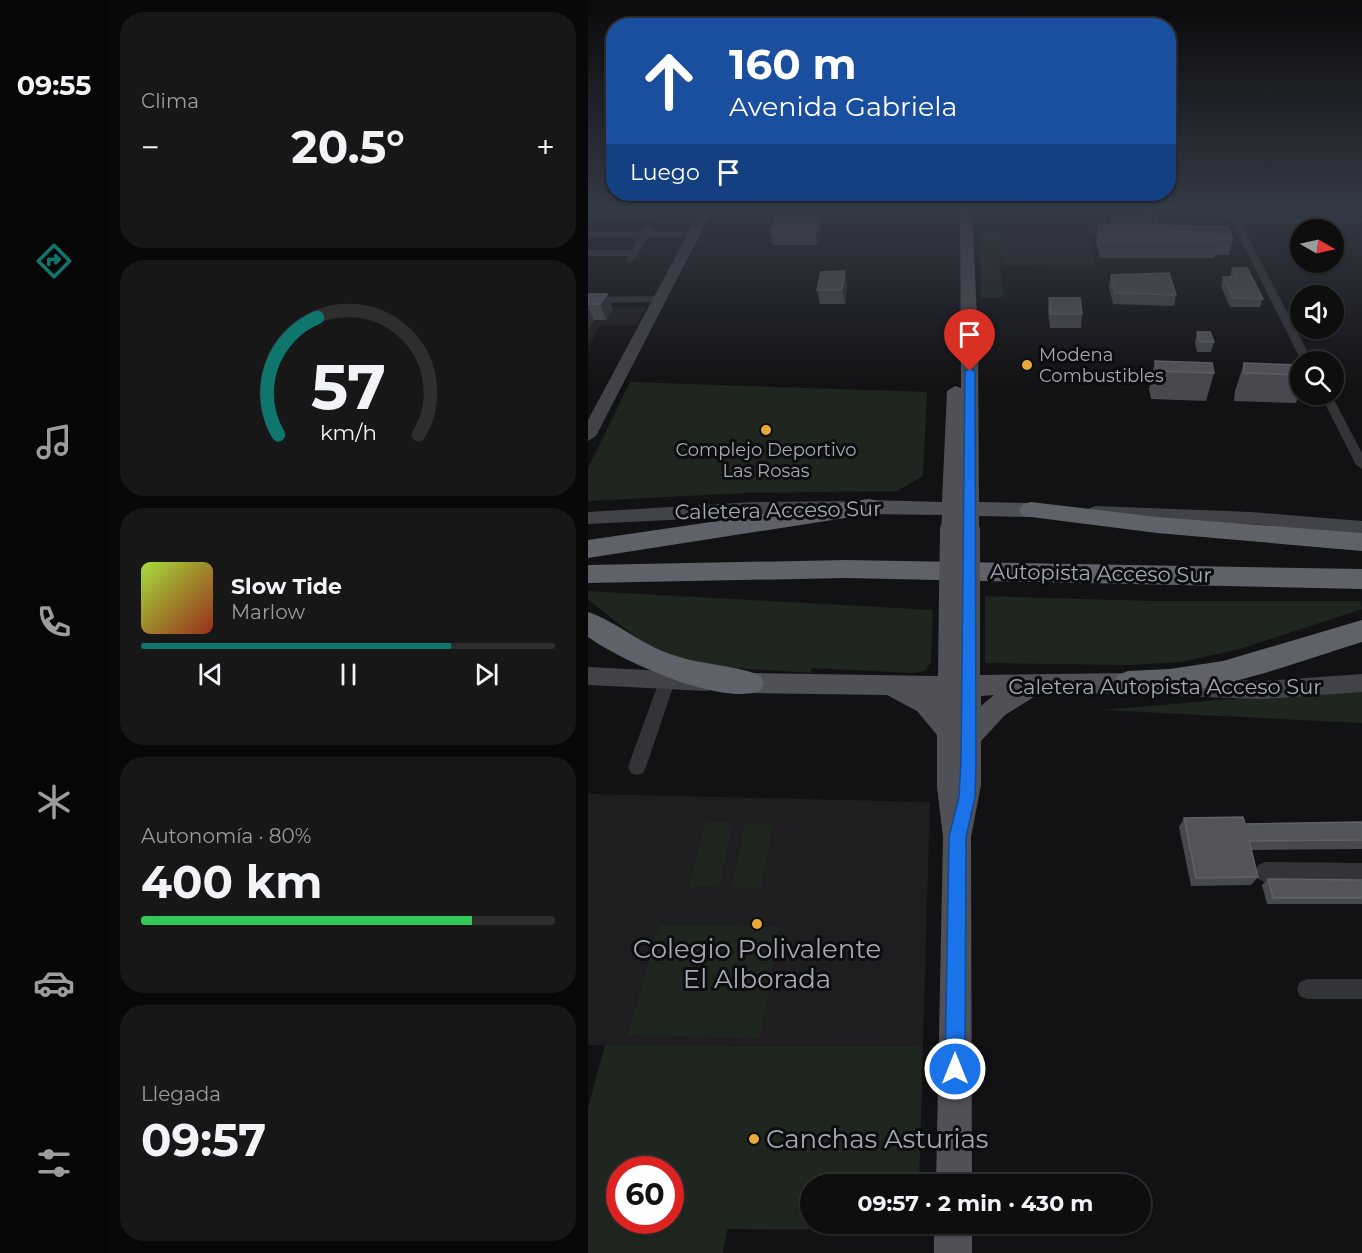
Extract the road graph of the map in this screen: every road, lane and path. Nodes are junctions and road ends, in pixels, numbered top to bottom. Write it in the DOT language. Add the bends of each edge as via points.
graph roads {
  1 [pos="676,267"];
  2 [pos="955,267"];
  3 [pos="968,267"];
  4 [pos="1259,267"];
  5 [pos="588,300"];
  6 [pos="658,302"];
  7 [pos="1302,351"];
  8 [pos="1331,405"];
  9 [pos="588,436"];
  10 [pos="1362,464"];
  11 [pos="961,486"];
  12 [pos="869,507"];
  13 [pos="912,508"];
  14 [pos="960,508"];
  15 [pos="1019,510"];
  16 [pos="588,518"];
  17 [pos="1362,528"];
  18 [pos="1362,542"];
  19 [pos="588,549"];
  20 [pos="588,556"];
  21 [pos="1362,561"];
  22 [pos="588,574"];
  23 [pos="1362,579"];
  24 [pos="588,623"];
  25 [pos="1362,631"];
  26 [pos="588,676"];
  27 [pos="667,681"];
  28 [pos="750,683"];
  29 [pos="1128,683"];
  30 [pos="1362,683"];
  31 [pos="886,685"];
  32 [pos="1033,685"];
  33 [pos="958,686"];
  34 [pos="959,735"];
  35 [pos="636,767"];
  36 [pos="1264,872"];
  37 [pos="1362,873"];
  38 [pos="1307,989"];
  39 [pos="1362,989"];
  40 [pos="954,1174"];
  41 [pos="953,1234"];
  42 [pos="953,1253"];
  1 -- 6 [label="main road"];
  2 -- 11 [label="main road"];
  3 -- 11 [label="main road" via="970,338"];
  4 -- 7 [label="street"];
  5 -- 6 [label="street"];
  6 -- 9 [label="main road"];
  8 -- 10 [label="street"];
  11 -- 13 [label="main road"];
  11 -- 14 [label="main road"];
  11 -- 15 [label="main road" via="987,502"];
  12 -- 13 [label="main road, Caletera Acceso Sur"];
  12 -- 16 [label="main road, Caletera Acceso Sur" via="753,508"];
  12 -- 19 [label="highway"];
  13 -- 14 [label="main road, Caletera Acceso Sur"];
  14 -- 15 [label="main road"];
  14 -- 33 [label="main road, bridge"];
  15 -- 17 [label="main road" via="1242,518"];
  15 -- 18 [label="highway"];
  20 -- 21 [label="highway, Autopista Acceso Sur" via="867,551"];
  22 -- 23 [label="highway, Autopista Acceso Sur" via="857,569"];
  24 -- 28 [label="highway" via="619,645 650,660 696,674"];
  25 -- 29 [label="highway" via="1223,673"];
  26 -- 27 [label="main road"];
  27 -- 28 [label="main road"];
  27 -- 35 [label="street"];
  28 -- 31 [label="main road"];
  29 -- 30 [label="main road, Caletera Autopista Acceso Sur" via="1263,690"];
  29 -- 32 [label="main road, Caletera Autopista Acceso Sur"];
  31 -- 33 [label="main road"];
  31 -- 34 [label="main road" via="926,704"];
  32 -- 33 [label="main road, Caletera Autopista Acceso Sur"];
  32 -- 34 [label="main road"];
  33 -- 34 [label="main road"];
  34 -- 40 [label="main road" via="967,797 957,837"];
  36 -- 37 [label="street"];
  38 -- 39 [label="street"];
  41 -- 42 [label="main road"];
}
